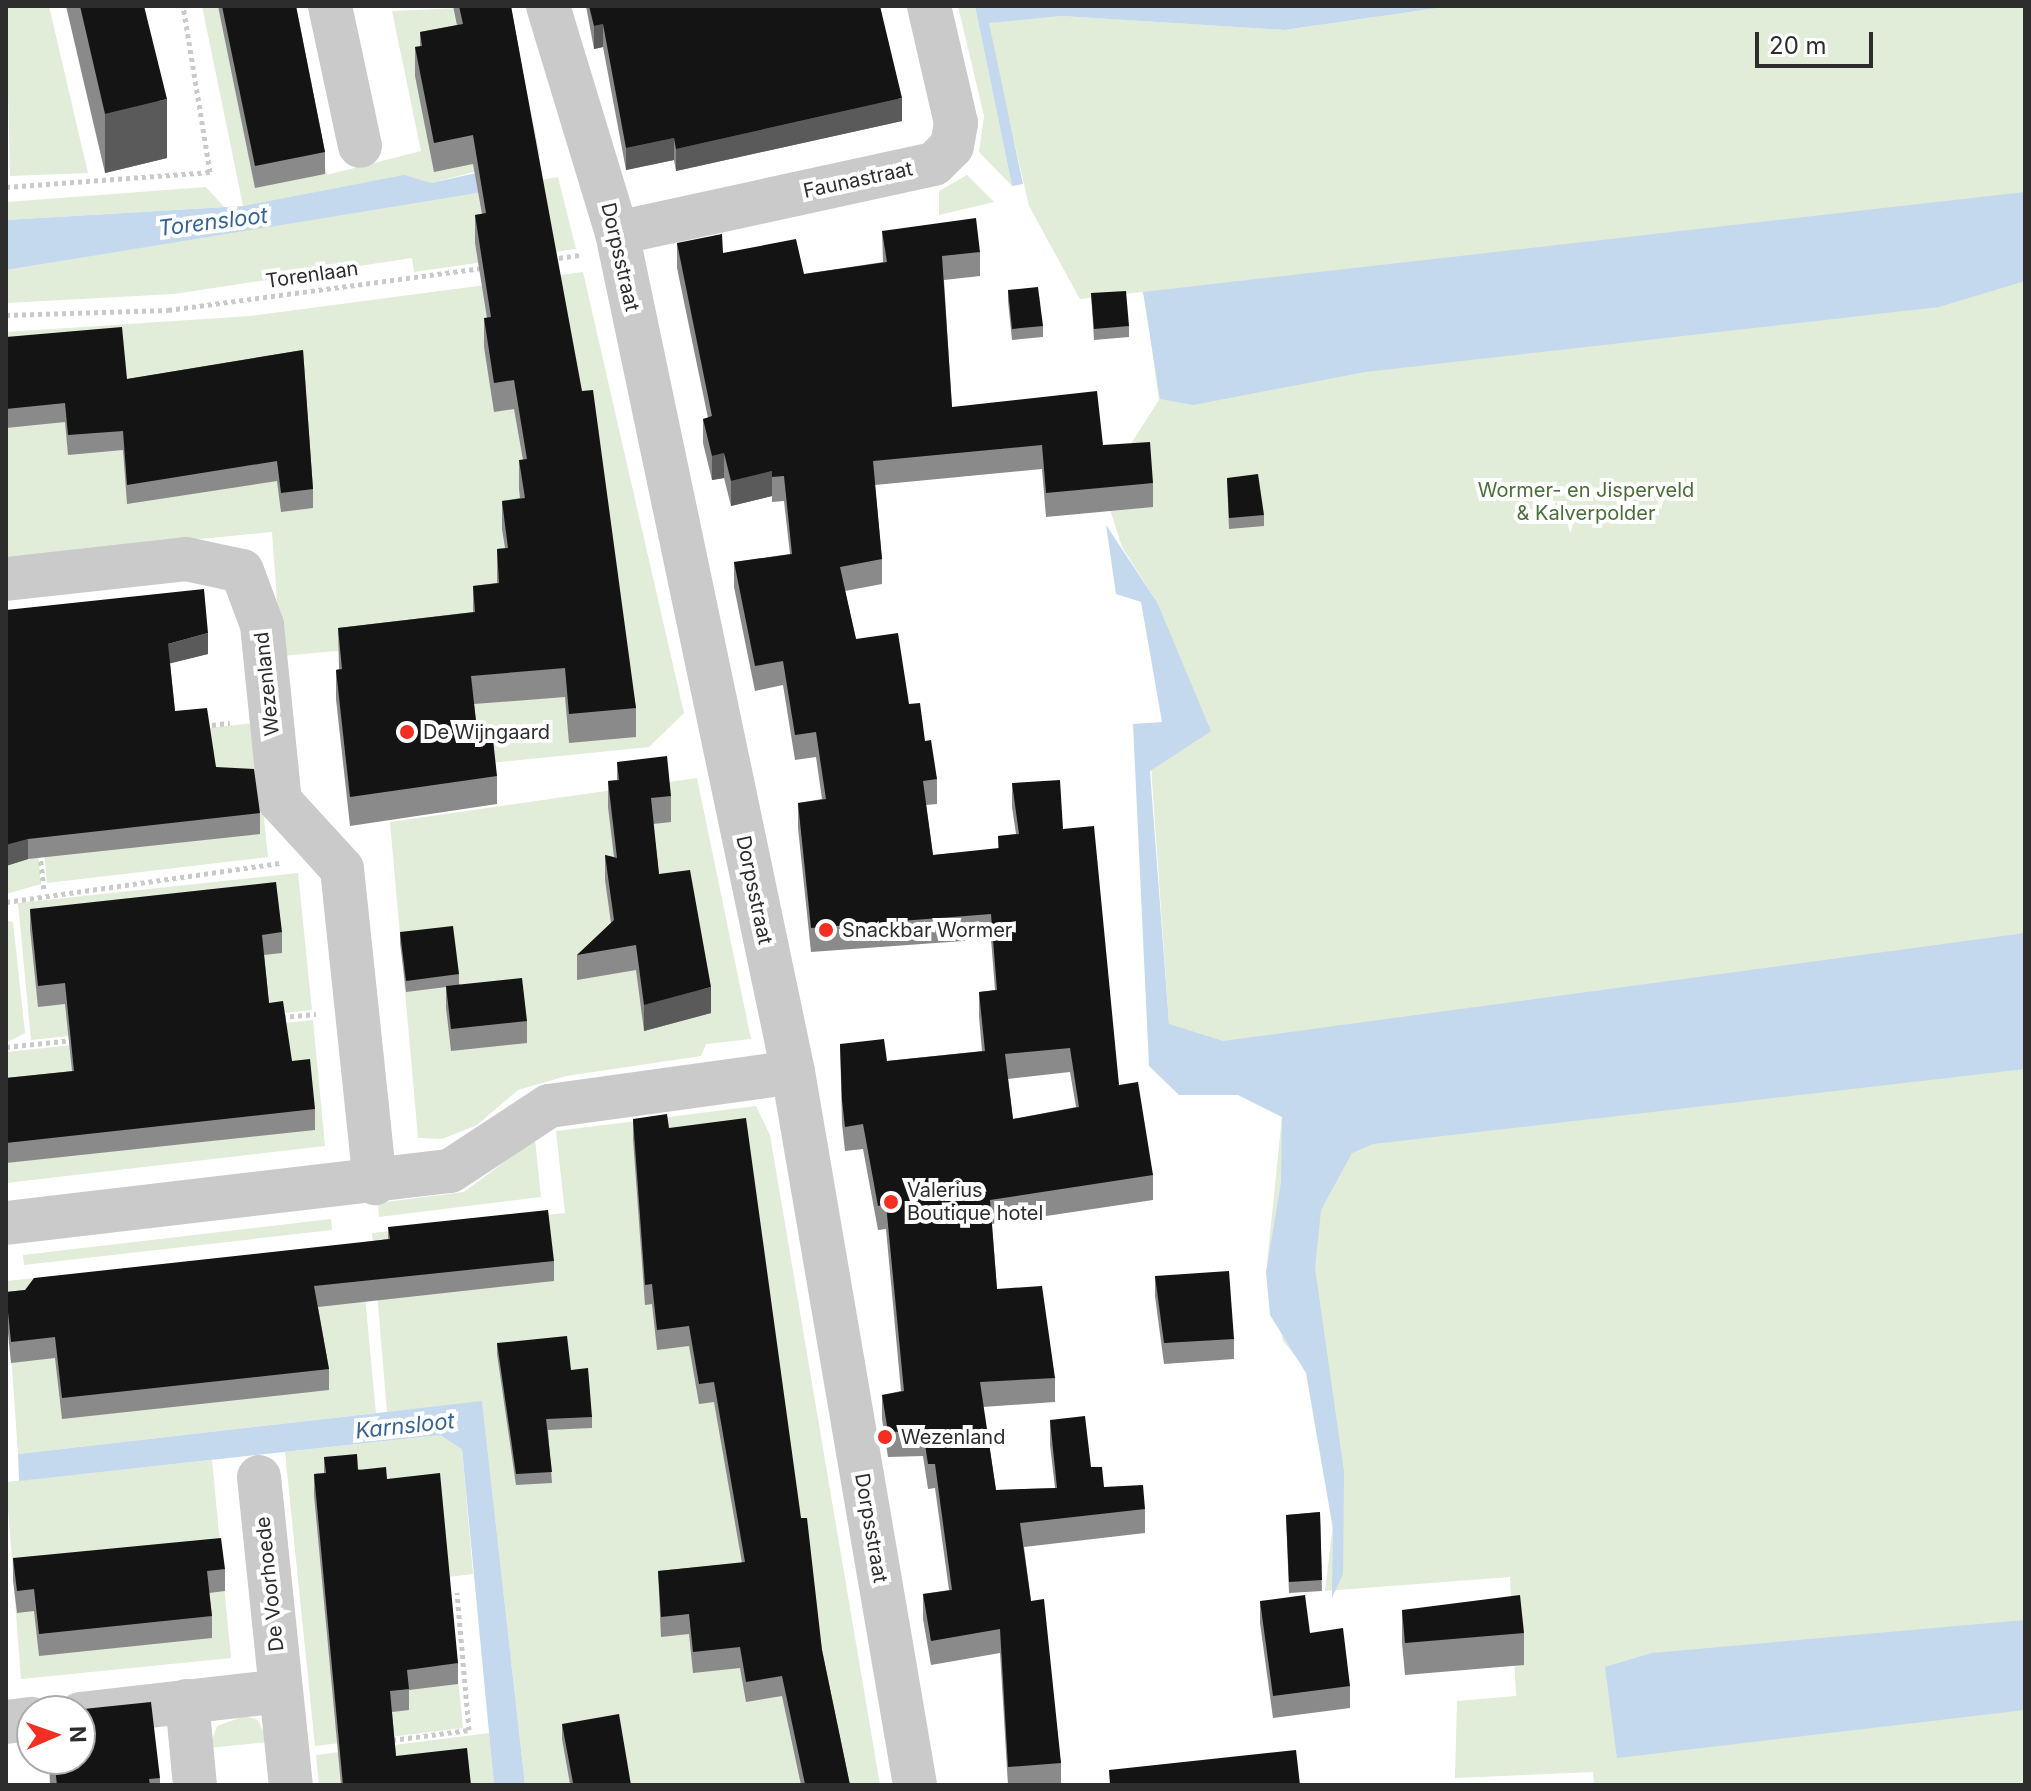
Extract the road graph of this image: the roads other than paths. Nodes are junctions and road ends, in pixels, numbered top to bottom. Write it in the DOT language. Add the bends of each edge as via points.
graph roads {
  1 [pos="330,6"];
  2 [pos="548,6"];
  3 [pos="929,6"];
  4 [pos="360,146"];
  5 [pos="618,241"];
  6 [pos="6,579"];
  7 [pos="793,1072"];
  8 [pos="375,1183"];
  9 [pos="6,1223"];
  10 [pos="259,1477"];
  11 [pos="281,1691"];
  12 [pos="187,1701"];
  13 [pos="96,1712"];
  14 [pos="195,1785"];
  15 [pos="291,1785"];
  16 [pos="915,1785"];
  1 -- 4 [label="street"];
  2 -- 5 [label="street, Dorpsstraat"];
  3 -- 5 [label="street, Faunastraat" via="956,123 952,146 934,164"];
  5 -- 7 [label="street, Dorpsstraat"];
  6 -- 8 [label="street, Wezenland" via="186,559 242,571 262,625 280,801 342,869"];
  7 -- 8 [label="street" via="549,1106 450,1171"];
  7 -- 16 [label="street, Dorpsstraat"];
  8 -- 9 [label="street"];
  10 -- 11 [label="street, De Voorhoede"];
  11 -- 12 [label="street"];
  11 -- 15 [label="street, De Voorhoede"];
  12 -- 13 [label="street"];
  12 -- 14 [label="street"];
}
